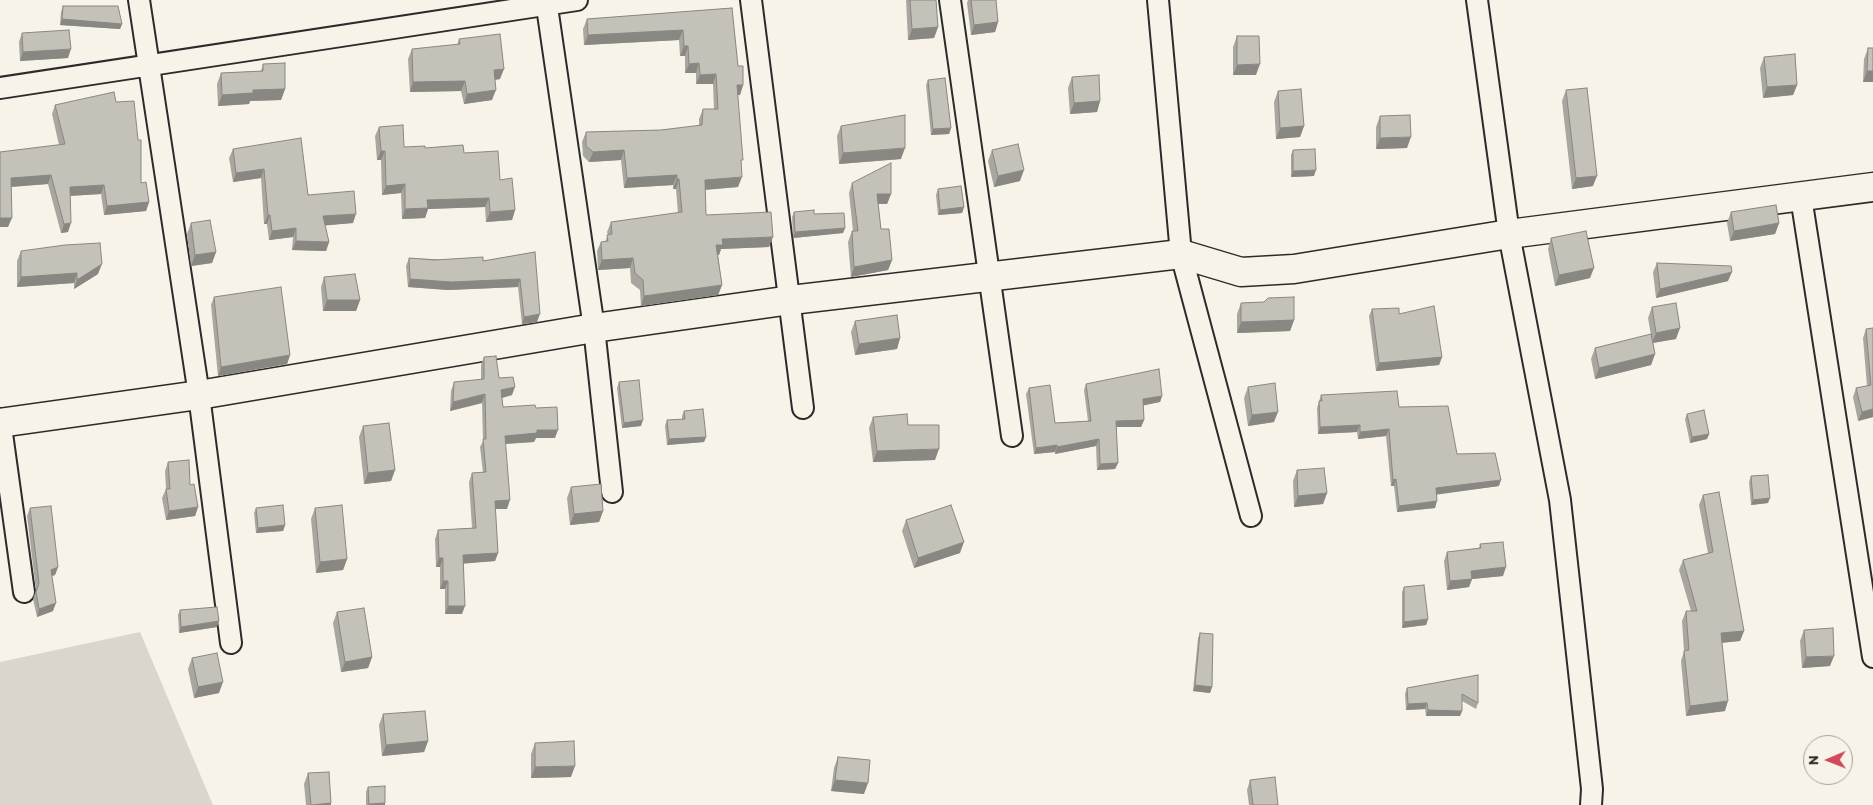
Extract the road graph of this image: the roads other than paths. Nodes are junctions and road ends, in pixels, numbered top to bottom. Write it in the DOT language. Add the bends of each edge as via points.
graph roads {
  1 [pos="138,0"];
  2 [pos="577,0"];
  3 [pos="750,0"];
  4 [pos="950,0"];
  5 [pos="1158,0"];
  6 [pos="1477,0"];
  7 [pos="547,2"];
  8 [pos="150,65"];
  9 [pos="0,88"];
  10 [pos="1873,187"];
  11 [pos="1801,197"];
  12 [pos="1509,234"];
  13 [pos="1181,254"];
  14 [pos="989,275"];
  15 [pos="791,300"];
  16 [pos="594,328"];
  17 [pos="199,395"];
  18 [pos="803,408"];
  19 [pos="0,419"];
  20 [pos="0,423"];
  21 [pos="1012,436"];
  22 [pos="612,492"];
  23 [pos="1251,516"];
  24 [pos="24,592"];
  25 [pos="231,643"];
  26 [pos="1873,657"];
  27 [pos="1591,805"];
  1 -- 8 [label="street"];
  2 -- 7 [label="street"];
  3 -- 15 [label="street"];
  4 -- 14 [label="street"];
  5 -- 13 [label="street"];
  6 -- 12 [label="street"];
  7 -- 8 [label="street"];
  7 -- 16 [label="street"];
  8 -- 9 [label="street"];
  8 -- 17 [label="street"];
  10 -- 11 [label="street"];
  11 -- 12 [label="street"];
  11 -- 26 [label="street"];
  12 -- 13 [label="street" via="1294,269 1241,272"];
  12 -- 27 [label="street" via="1560,500 1592,789"];
  13 -- 14 [label="street"];
  13 -- 23 [label="street"];
  14 -- 15 [label="street"];
  14 -- 21 [label="street"];
  15 -- 16 [label="street"];
  15 -- 18 [label="street"];
  16 -- 17 [label="street"];
  16 -- 22 [label="street"];
  17 -- 20 [label="street"];
  17 -- 25 [label="street"];
  19 -- 20 [label="street"];
  20 -- 24 [label="street"];
}
